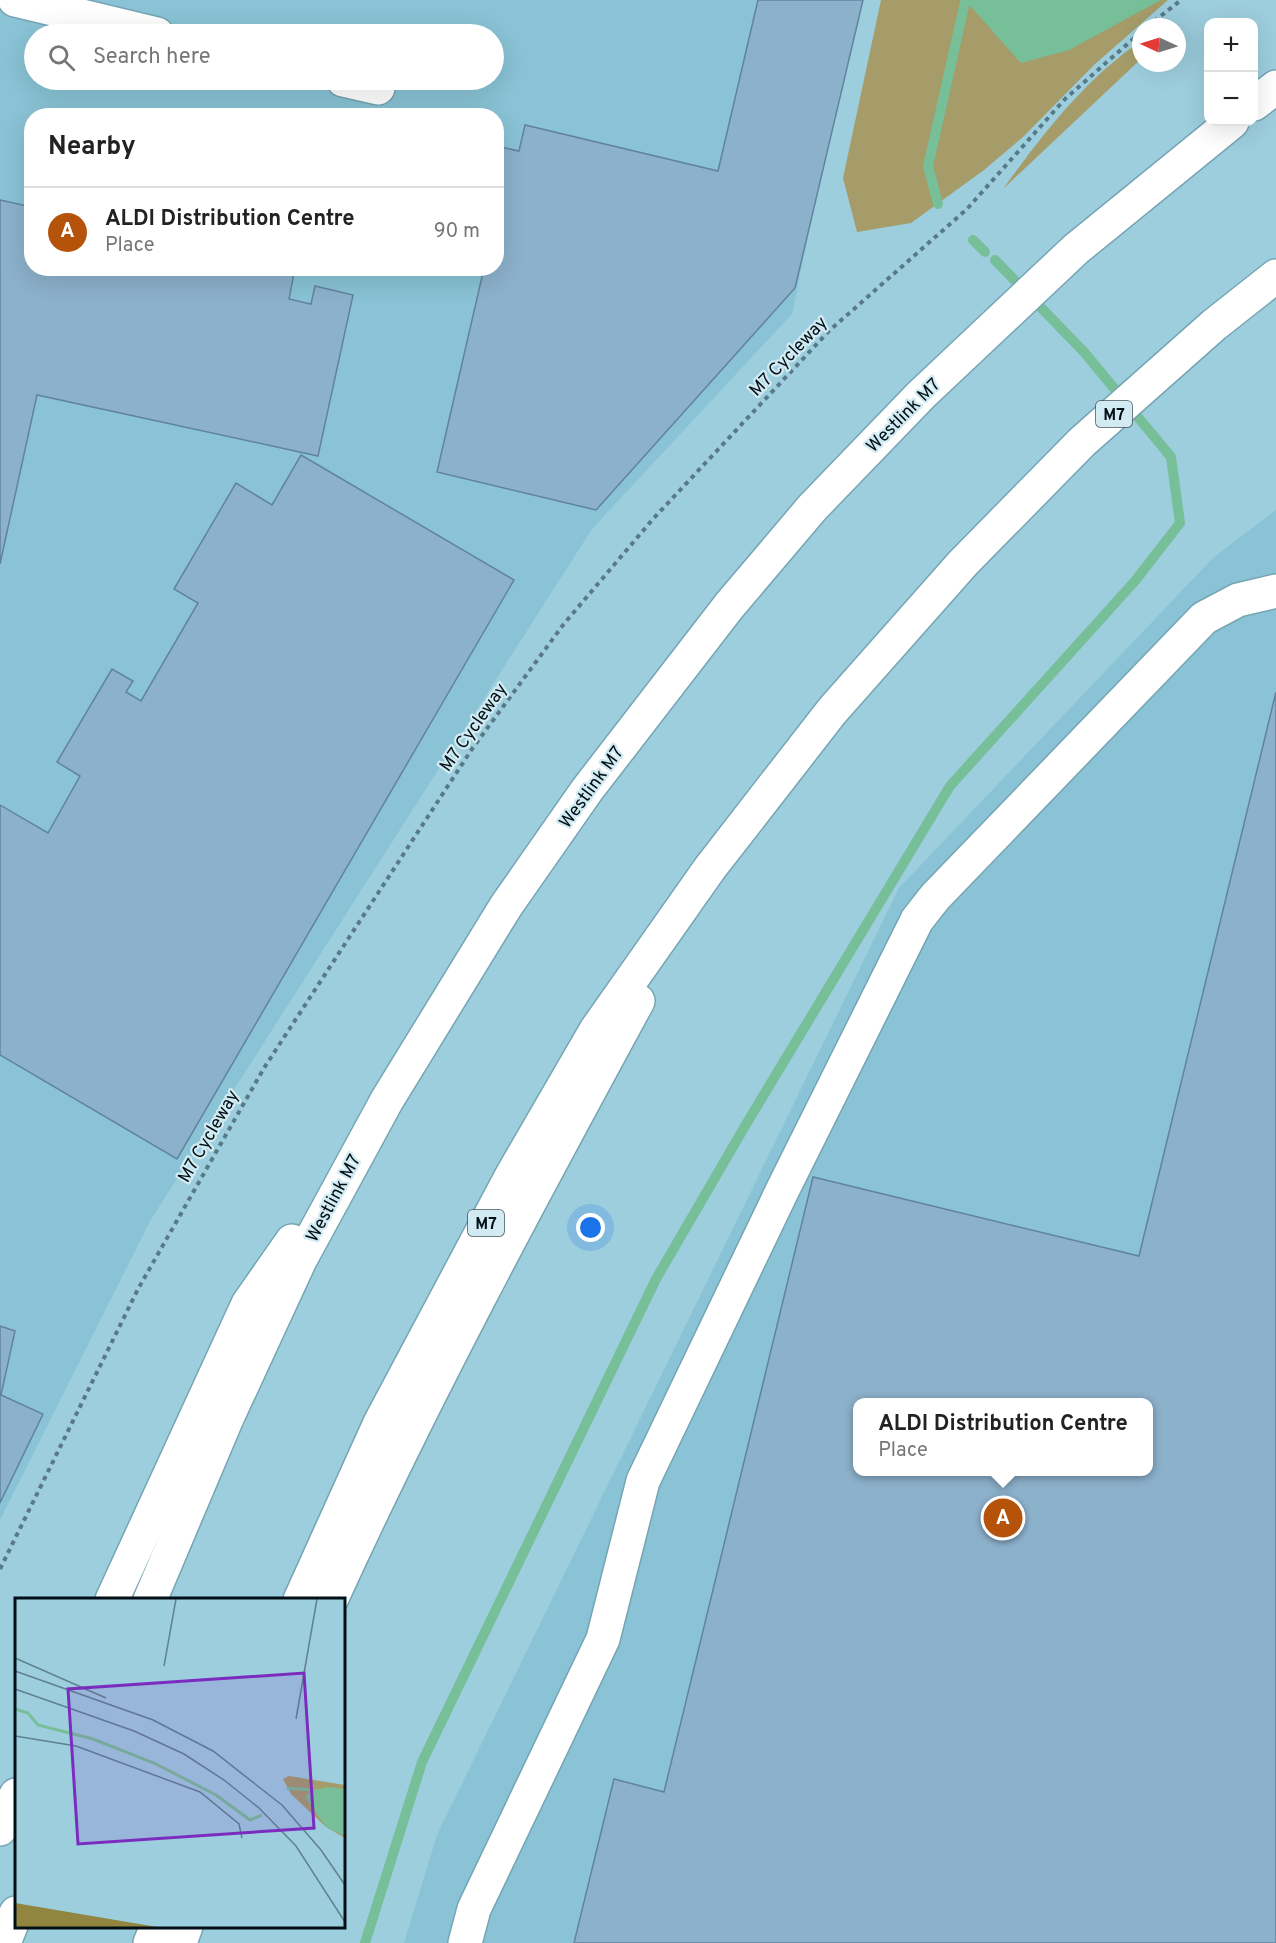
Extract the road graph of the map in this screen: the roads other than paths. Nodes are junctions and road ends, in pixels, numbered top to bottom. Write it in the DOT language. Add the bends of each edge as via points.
graph roads {
  1 [pos="15,0"];
  2 [pos="115,24"];
  3 [pos="1276,87"];
  4 [pos="1258,101"];
  5 [pos="1227,126"];
  6 [pos="1276,276"];
  7 [pos="1276,591"];
  8 [pos="710,868"];
  9 [pos="387,1100"];
  10 [pos="112,1598"];
  11 [pos="150,1598"];
  12 [pos="300,1598"];
  13 [pos="331,1598"];
  14 [pos="15,1797"];
  15 [pos="0,1829"];
  16 [pos="15,1916"];
  17 [pos="156,1928"];
  18 [pos="185,1928"];
  19 [pos="4,1943"];
  20 [pos="150,1943"];
  21 [pos="180,1943"];
  22 [pos="465,1943"];
  1 -- 2 [label="main road"];
  3 -- 4 [label="main road"];
  5 -- 9 [label="main road, Westlink M7" via="1076,249 921,395 804,517 729,606 587,790 506,906"];
  6 -- 8 [label="main road, M7" via="1214,325 1082,442 963,563 832,711"];
  7 -- 22 [label="main road" via="1238,600 1204,618 917,920 643,1481 603,1639 474,1909"];
  8 -- 12 [label="main road, M7" via="596,1030 512,1175 380,1423"];
  8 -- 13 [label="main road" via="521,1216"];
  9 -- 10 [label="main road" via="248,1304"];
  9 -- 11 [label="main road, Westlink M7" via="300,1260 226,1418"];
  14 -- 15 [label="main road"];
  16 -- 19 [label="main road"];
  17 -- 20 [label="main road"];
  18 -- 21 [label="main road"];
}
